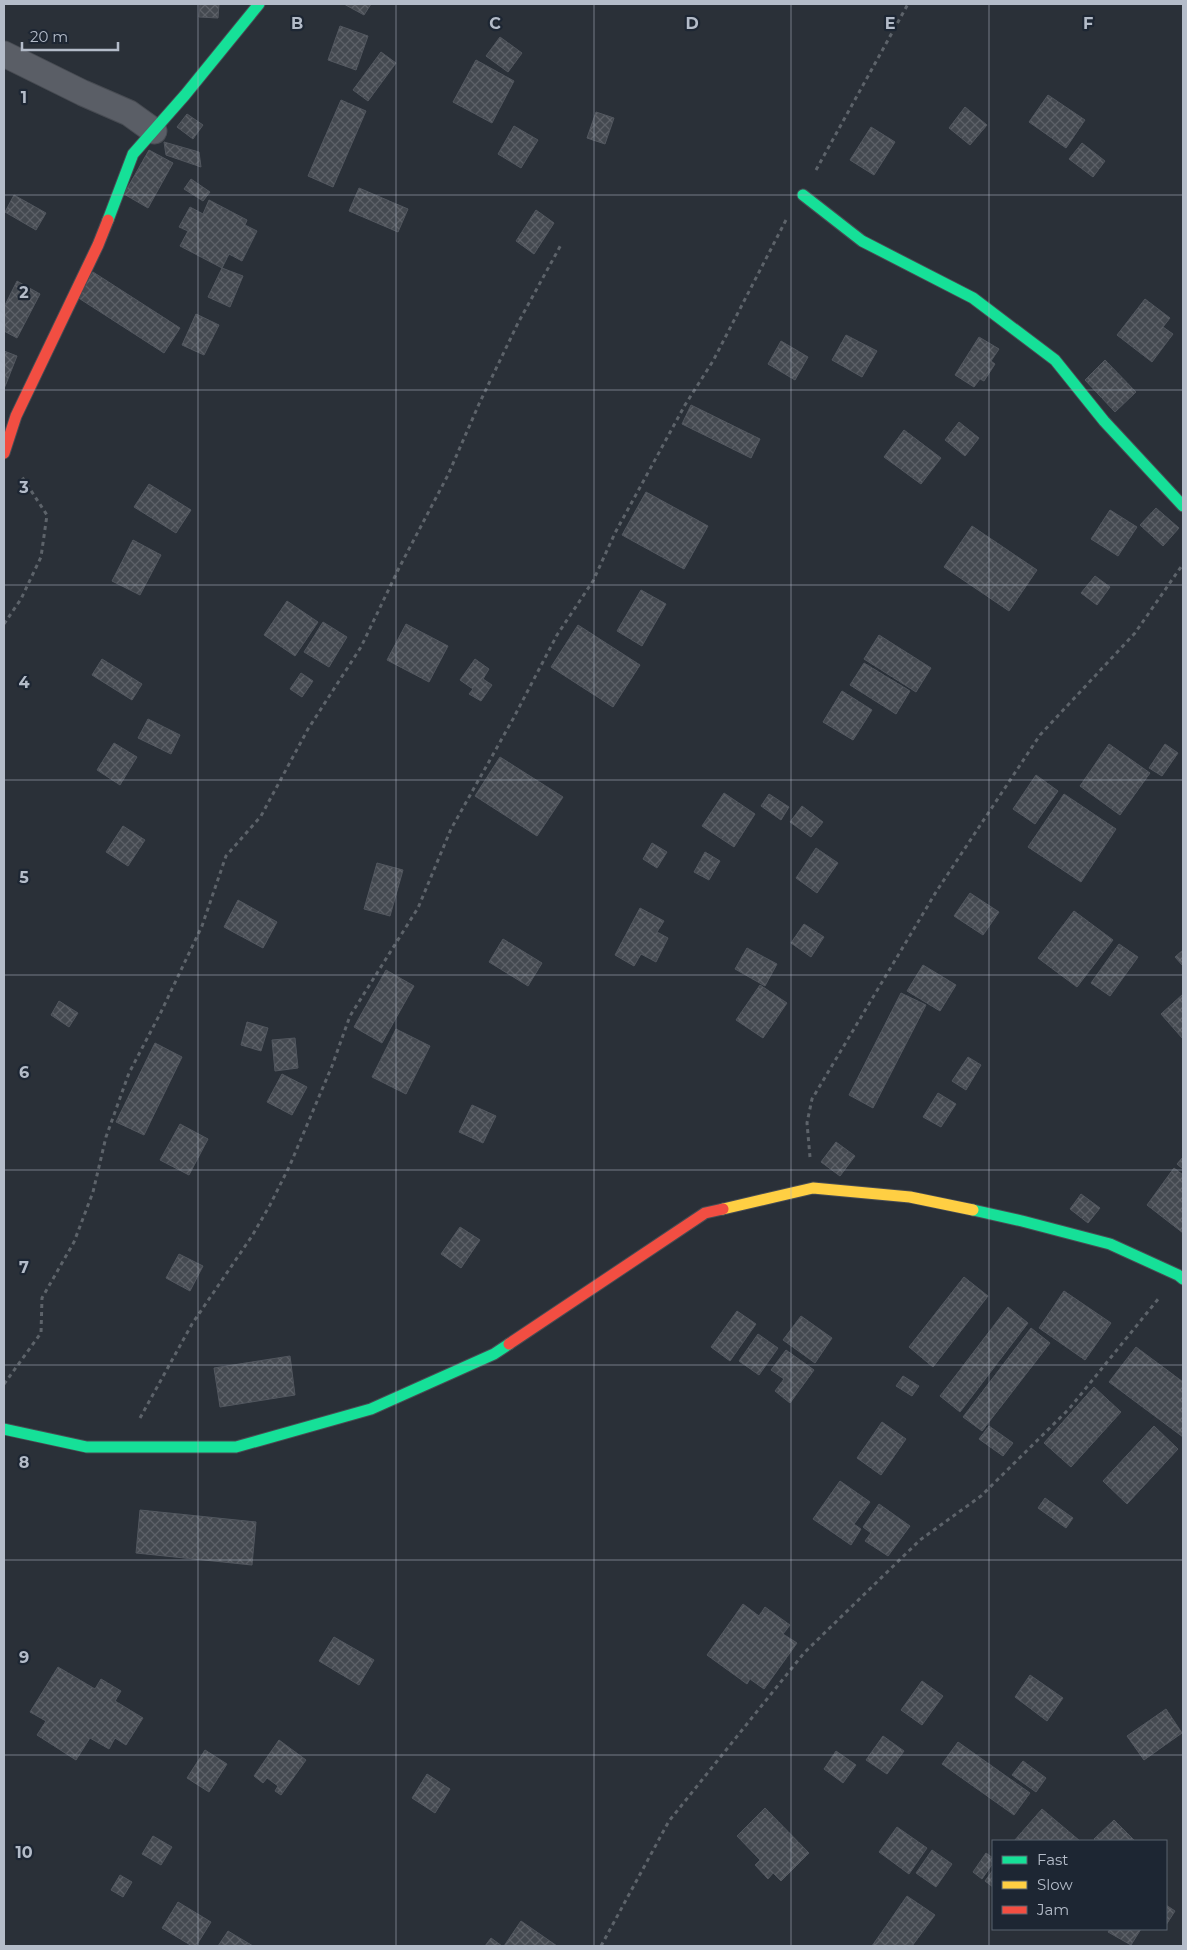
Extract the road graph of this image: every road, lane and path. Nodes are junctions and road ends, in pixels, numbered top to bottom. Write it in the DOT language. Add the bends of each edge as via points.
graph roads {
  1 [pos="258,4"];
  2 [pos="908,4"];
  3 [pos="4,54"];
  4 [pos="154,131"];
  5 [pos="803,195"];
  6 [pos="562,243"];
  7 [pos="4,452"];
  8 [pos="1183,506"];
  9 [pos="1183,564"];
  10 [pos="4,624"];
  11 [pos="813,1188"];
  12 [pos="1182,1275"];
  13 [pos="4,1384"];
  14 [pos="4,1429"];
  15 [pos="132,1447"];
  16 [pos="601,1946"];
  1 -- 4 [label="street"];
  2 -- 5 [label="path"];
  3 -- 4 [label="street" via="129,112"];
  4 -- 7 [label="street" via="133,154 98,245 16,416"];
  5 -- 8 [label="street" via="862,241 973,298 1055,360 1104,420"];
  5 -- 15 [label="path" via="787,218 713,361 614,534 593,581 556,635 451,829 418,908 350,1016 332,1066 270,1205 192,1324 135,1427"];
  6 -- 13 [label="path" via="518,323 448,475 361,646 308,729 261,816 226,856 202,926 129,1073 106,1137 93,1192 74,1242 42,1298 41,1332"];
  7 -- 10 [label="path" via="12,457 47,515 42,557"];
  9 -- 11 [label="path" via="1135,633 1040,734 936,892 812,1099 807,1123"];
  11 -- 12 [label="street" via="910,1197 1022,1221 1110,1244"];
  11 -- 15 [label="street" via="705,1213 494,1354 371,1409 236,1447"];
  12 -- 16 [label="path" via="1069,1409 981,1496 920,1540 804,1654 669,1822"];
  14 -- 15 [label="street" via="87,1447"];
}
